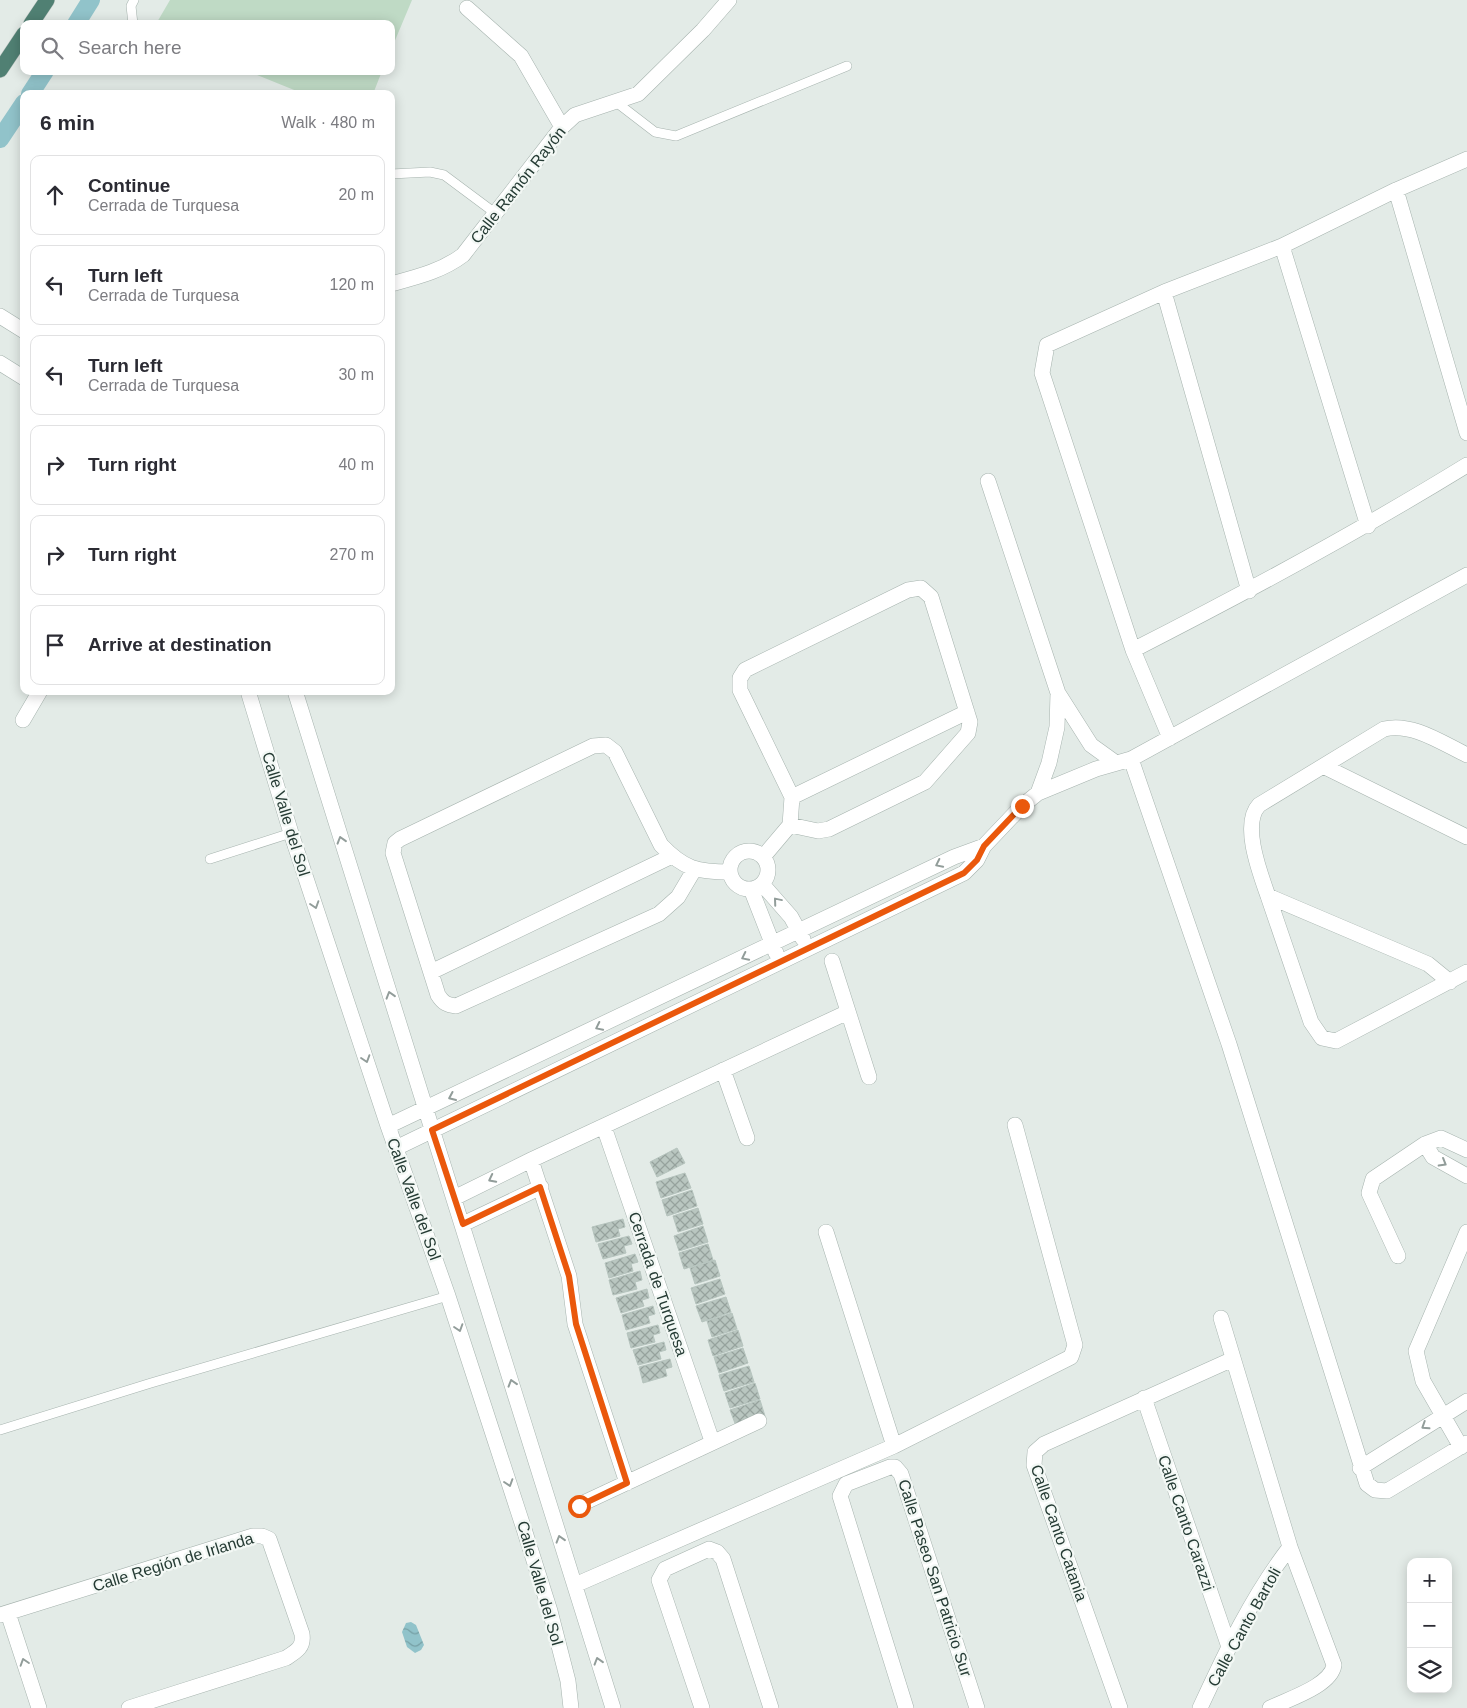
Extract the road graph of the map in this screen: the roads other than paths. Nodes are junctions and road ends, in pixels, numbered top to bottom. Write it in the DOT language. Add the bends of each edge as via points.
graph roads {
  1 [pos="47,0"];
  2 [pos="134,0"];
  3 [pos="729,0"];
  4 [pos="468,8"];
  5 [pos="34,20"];
  6 [pos="133,20"];
  7 [pos="20,40"];
  8 [pos="847,66"];
  9 [pos="0,70"];
  10 [pos="616,102"];
  11 [pos="562,127"];
  12 [pos="1467,160"];
  13 [pos="395,174"];
  14 [pos="1396,190"];
  15 [pos="495,213"];
  16 [pos="1282,246"];
  17 [pos="395,283"];
  18 [pos="1164,292"];
  19 [pos="0,316"];
  20 [pos="20,328"];
  21 [pos="0,363"];
  22 [pos="20,376"];
  23 [pos="1467,433"];
  24 [pos="1467,465"];
  25 [pos="988,482"];
  26 [pos="1368,526"];
  27 [pos="1467,575"];
  28 [pos="1249,591"];
  29 [pos="1133,650"];
  30 [pos="1058,693"];
  31 [pos="38,695"];
  32 [pos="249,695"];
  33 [pos="297,695"];
  34 [pos="967,712"];
  35 [pos="23,720"];
  36 [pos="1170,738"];
  37 [pos="1467,755"];
  38 [pos="1131,759"];
  39 [pos="1116,763"];
  40 [pos="1323,766"];
  41 [pos="1038,793"];
  42 [pos="792,797"];
  43 [pos="790,825"];
  44 [pos="292,834"];
  45 [pos="1467,837"];
  46 [pos="984,846"];
  47 [pos="672,856"];
  48 [pos="763,857"];
  49 [pos="210,859"];
  50 [pos="694,870"];
  51 [pos="730,872"];
  52 [pos="757,887"];
  53 [pos="1268,896"];
  54 [pos="799,931"];
  55 [pos="773,944"];
  56 [pos="808,949"];
  57 [pos="832,961"];
  58 [pos="780,962"];
  59 [pos="431,972"];
  60 [pos="1467,972"];
  61 [pos="1450,982"];
  62 [pos="848,1012"];
  63 [pos="723,1070"];
  64 [pos="869,1077"];
  65 [pos="426,1109"];
  66 [pos="1015,1125"];
  67 [pos="388,1126"];
  68 [pos="604,1127"];
  69 [pos="432,1130"];
  70 [pos="747,1138"];
  71 [pos="1425,1144"];
  72 [pos="396,1148"];
  73 [pos="1467,1150"];
  74 [pos="531,1160"];
  75 [pos="1467,1176"];
  76 [pos="540,1187"];
  77 [pos="454,1198"];
  78 [pos="463,1224"];
  79 [pos="826,1232"];
  80 [pos="1467,1232"];
  81 [pos="1398,1256"];
  82 [pos="448,1296"];
  83 [pos="1221,1318"];
  84 [pos="1233,1359"];
  85 [pos="1144,1398"];
  86 [pos="1467,1400"];
  87 [pos="1443,1415"];
  88 [pos="759,1421"];
  89 [pos="0,1430"];
  90 [pos="712,1441"];
  91 [pos="1464,1445"];
  92 [pos="894,1446"];
  93 [pos="1360,1468"];
  94 [pos="627,1483"];
  95 [pos="579,1506"];
  96 [pos="1290,1547"];
  97 [pos="575,1585"];
  98 [pos="4,1614"];
  99 [pos="1229,1647"];
  100 [pos="39,1708"];
  101 [pos="129,1708"];
  102 [pos="571,1708"];
  103 [pos="613,1708"];
  104 [pos="702,1708"];
  105 [pos="771,1708"];
  106 [pos="906,1708"];
  107 [pos="977,1708"];
  108 [pos="1120,1708"];
  109 [pos="1200,1708"];
  110 [pos="1270,1708"];
  1 -- 5 [label="highway"];
  2 -- 6 [label="lane" via="131,6"];
  3 -- 10 [label="street, Calle Ramón Rayón" via="638,94"];
  4 -- 11 [label="street" via="521,56"];
  7 -- 9 [label="highway"];
  8 -- 10 [label="lane" via="676,136 655,132"];
  10 -- 11 [label="street, Calle Ramón Rayón" via="575,115"];
  11 -- 15 [label="street, Calle Ramón Rayón"];
  12 -- 14 [label="street"];
  13 -- 15 [label="lane" via="430,172 444,175"];
  14 -- 16 [label="street"];
  14 -- 23 [label="street"];
  15 -- 17 [label="street, Calle Ramón Rayón" via="463,255 450,265"];
  16 -- 18 [label="street"];
  16 -- 26 [label="street"];
  18 -- 28 [label="street"];
  18 -- 29 [label="street" via="1047,345 1042,373"];
  19 -- 20 [label="street"];
  21 -- 22 [label="street"];
  24 -- 26 [label="street"];
  25 -- 30 [label="street"];
  26 -- 28 [label="street"];
  27 -- 36 [label="street"];
  28 -- 29 [label="street"];
  29 -- 36 [label="street"];
  30 -- 39 [label="street" via="1091,745"];
  30 -- 41 [label="street" via="1057,727"];
  31 -- 35 [label="street"];
  32 -- 44 [label="street, Calle Valle del Sol"];
  65 -- 33 [label="street, one-way"];
  34 -- 42 [label="street"];
  34 -- 42 [label="street" via="931,596 921,588 900,594 745,670 740,678 740,690"];
  34 -- 43 [label="street" via="970,722 968,733 924,782 829,829 818,831"];
  36 -- 38 [label="street"];
  37 -- 40 [label="street" via="1409,728 1396,726 1384,729"];
  38 -- 39 [label="street"];
  38 -- 93 [label="street" via="1229,1044"];
  39 -- 41 [label="street"];
  40 -- 45 [label="street"];
  40 -- 53 [label="street" via="1254,811 1250,826"];
  41 -- 46 [label="street"];
  42 -- 43 [label="street"];
  43 -- 48 [label="street"];
  44 -- 49 [label="lane"];
  44 -- 67 [label="street, Calle Valle del Sol, one-way"];
  46 -- 54 [label="street, one-way" via="954,857"];
  46 -- 56 [label="street" via="977,860 964,873"];
  47 -- 50 [label="street"];
  47 -- 59 [label="street"];
  47 -- 59 [label="street" via="661,845 615,752 606,744 593,746 395,843 393,853"];
  48 -- 51 [label="street" via="751,851 744,852 734,859"];
  48 -- 52 [label="street" via="768,874"];
  50 -- 51 [label="street"];
  50 -- 59 [label="street" via="678,897 659,914 456,1006 443,1002"];
  51 -- 52 [label="street" via="739,887"];
  54 -- 52 [label="street, one-way" via="791,917"];
  52 -- 55 [label="street"];
  53 -- 61 [label="street" via="1428,964"];
  53 -- 61 [label="street" via="1311,1022 1322,1038 1336,1041"];
  54 -- 55 [label="street"];
  54 -- 56 [label="street"];
  55 -- 58 [label="street"];
  55 -- 65 [label="street, one-way"];
  56 -- 58 [label="street"];
  57 -- 62 [label="street"];
  58 -- 69 [label="street"];
  60 -- 61 [label="street"];
  62 -- 63 [label="street"];
  62 -- 64 [label="street"];
  63 -- 68 [label="street"];
  63 -- 70 [label="street"];
  65 -- 67 [label="street"];
  65 -- 69 [label="street"];
  66 -- 92 [label="street" via="1074,1351 1063,1362"];
  67 -- 72 [label="street, Calle Valle del Sol"];
  68 -- 74 [label="street"];
  68 -- 90 [label="street, Cerrada de Turquesa"];
  69 -- 72 [label="street"];
  69 -- 77 [label="street"];
  71 -- 73 [label="street" via="1441,1138"];
  71 -- 75 [label="street, one-way" via="1433,1157"];
  71 -- 81 [label="street" via="1373,1179 1370,1185 1369,1193"];
  72 -- 82 [label="street, Calle Valle del Sol"];
  74 -- 76 [label="street"];
  74 -- 77 [label="street, one-way"];
  76 -- 78 [label="street"];
  76 -- 94 [label="street" via="569,1276 576,1324"];
  77 -- 78 [label="street"];
  97 -- 78 [label="street, one-way"];
  79 -- 92 [label="street"];
  80 -- 87 [label="street" via="1416,1351 1424,1381"];
  82 -- 89 [label="lane"];
  82 -- 102 [label="street, Calle Valle del Sol, one-way" via="550,1611 568,1681"];
  83 -- 84 [label="street"];
  84 -- 85 [label="street, Calle Canto Catania"];
  84 -- 96 [label="street"];
  85 -- 99 [label="street, Calle Canto Carazzi"];
  85 -- 108 [label="street, Calle Canto Catania" via="1044,1444 1035,1452 1033,1459"];
  86 -- 87 [label="street"];
  87 -- 91 [label="street"];
  87 -- 93 [label="street, one-way"];
  88 -- 90 [label="street"];
  90 -- 94 [label="street"];
  91 -- 93 [label="street" via="1387,1491 1375,1490 1367,1484"];
  92 -- 97 [label="street"];
  94 -- 95 [label="street"];
  96 -- 99 [label="street, Calle Canto Bartoli" via="1272,1571"];
  96 -- 110 [label="street" via="1334,1665 1328,1678 1318,1685"];
  103 -- 97 [label="street, one-way"];
  100 -- 98 [label="street, one-way"];
  98 -- 101 [label="street, Calle Región de Irlanda" via="252,1536 269,1539 302,1634 303,1643 296,1652 286,1658"];
  99 -- 109 [label="street, Calle Canto Bartoli"];
  104 -- 105 [label="street" via="659,1580 665,1569 709,1549 723,1559"];
  106 -- 107 [label="street, Calle Paseo San Patricio Sur" via="840,1496 846,1484 890,1467 895,1467 901,1474"];
}
